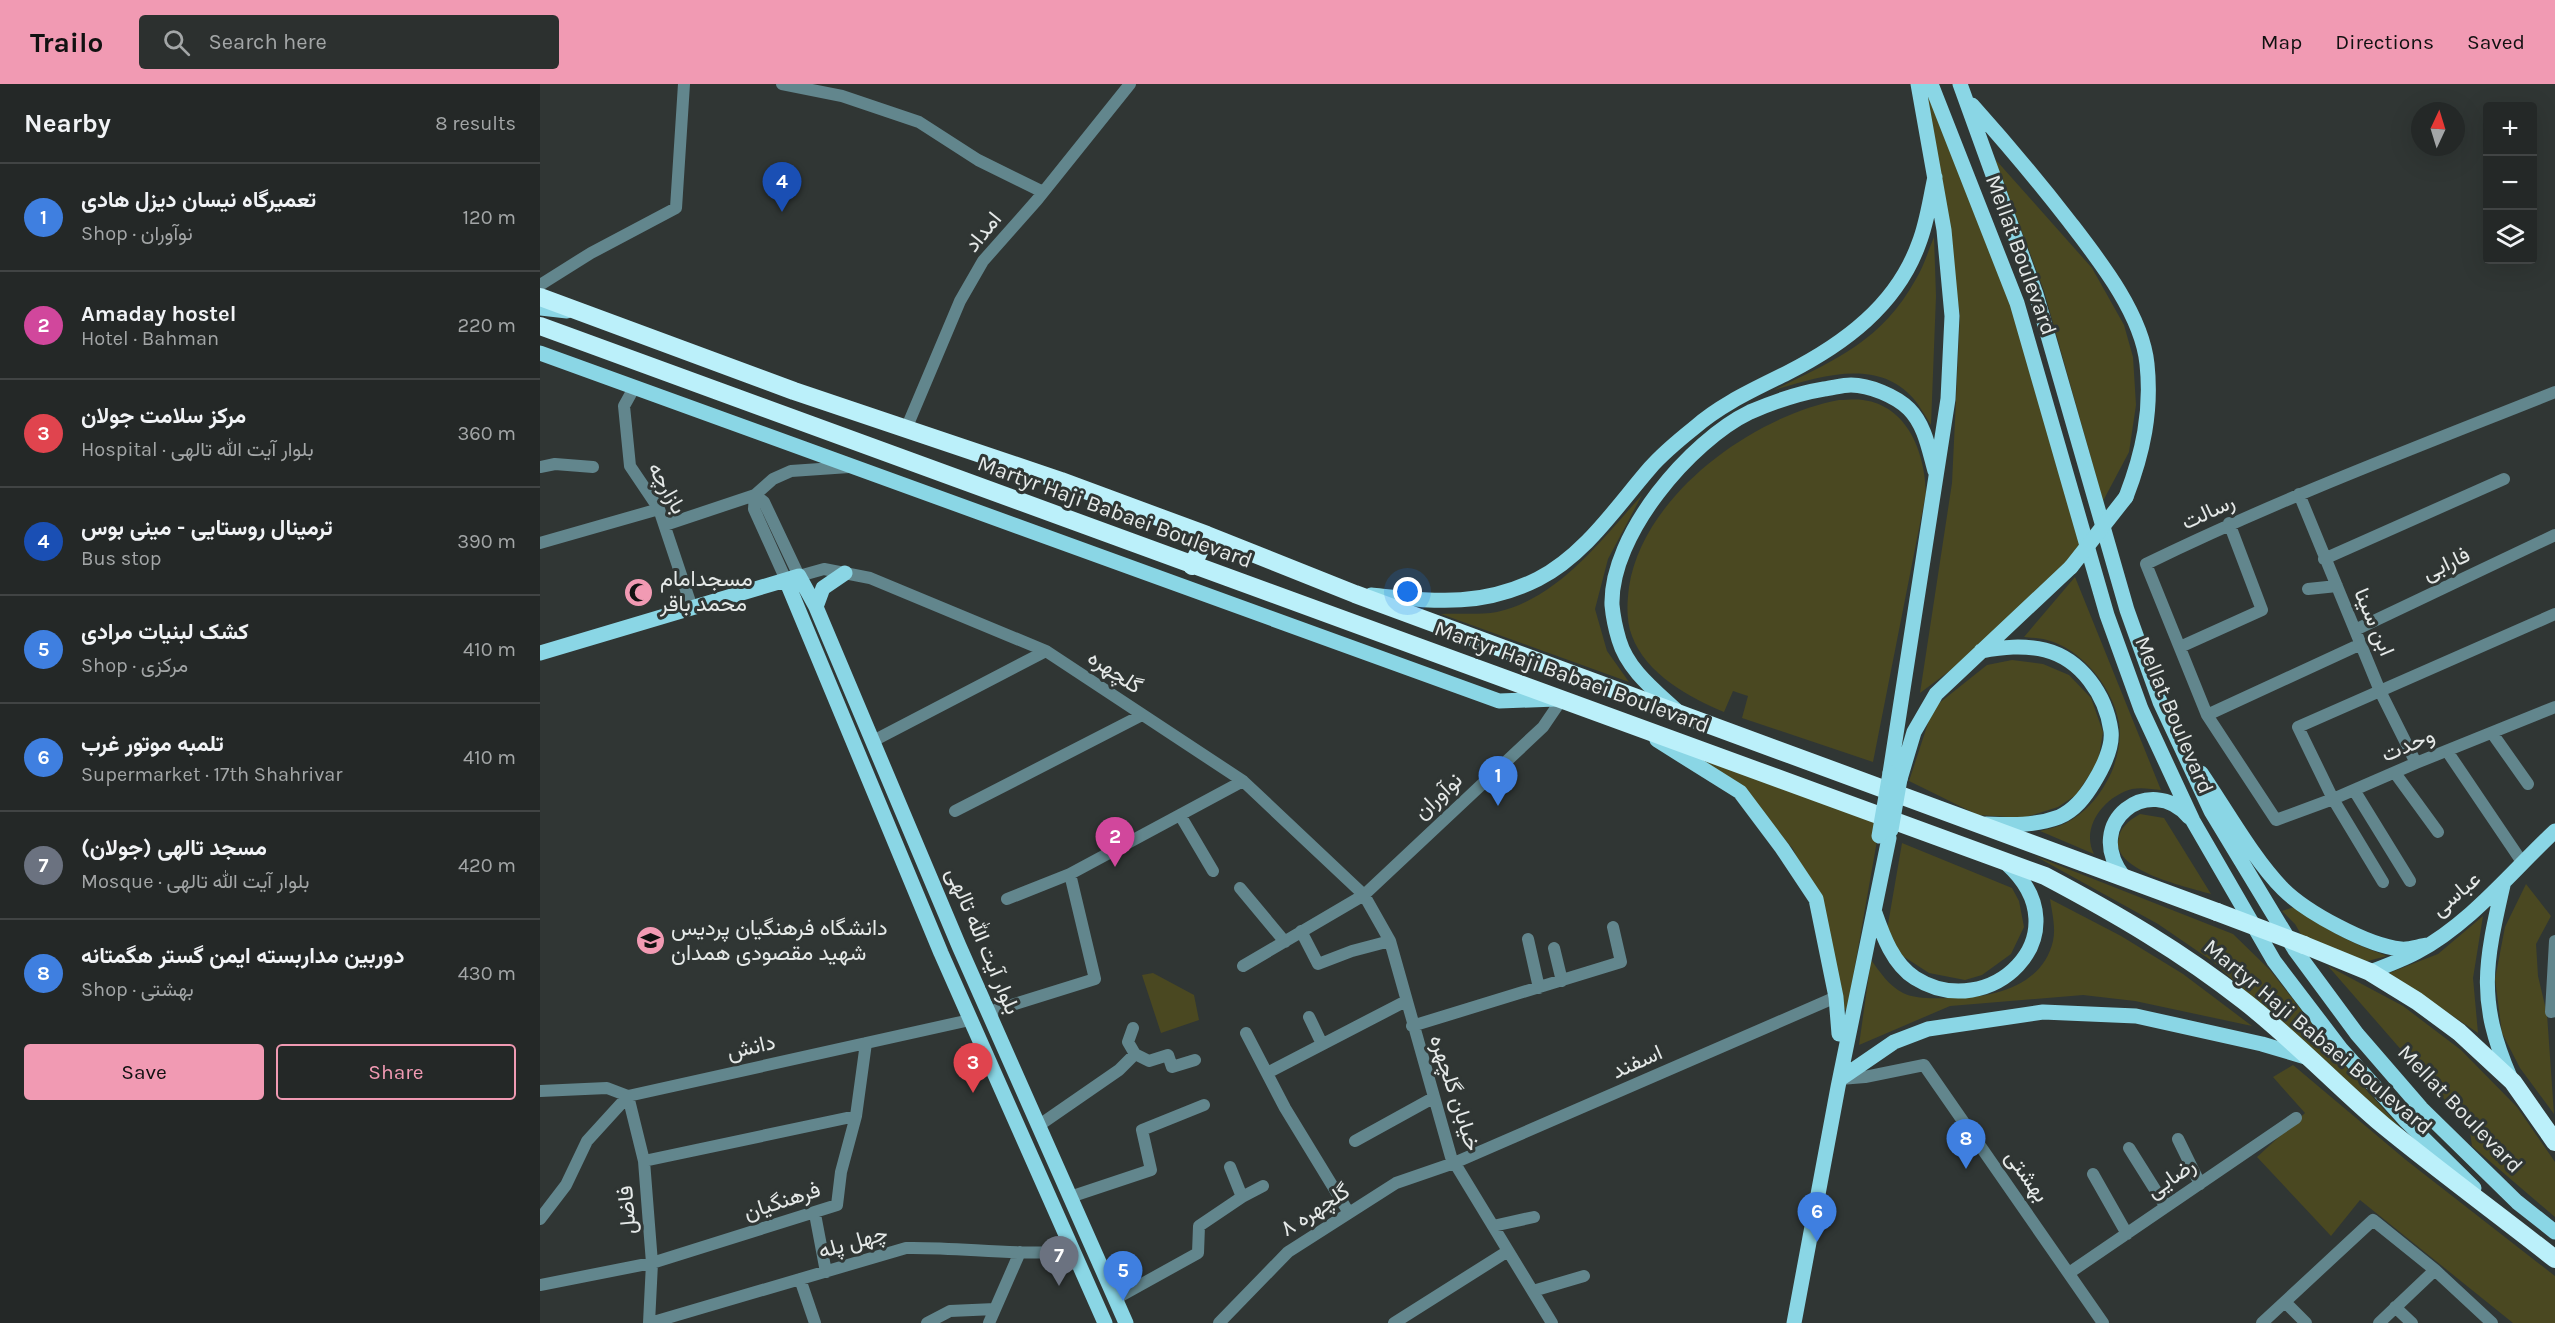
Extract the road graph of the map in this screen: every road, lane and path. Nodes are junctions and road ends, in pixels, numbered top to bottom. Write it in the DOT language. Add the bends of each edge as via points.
graph roads {
  1 [pos="684,84"];
  2 [pos="782,84"];
  3 [pos="1130,84"];
  4 [pos="1918,84"];
  5 [pos="1931,84"];
  6 [pos="1963,91"];
  7 [pos="1935,177"];
  8 [pos="1043,192"];
  9 [pos="540,285"];
  10 [pos="540,297"];
  11 [pos="540,308"];
  12 [pos="579,312"];
  13 [pos="540,326"];
  14 [pos="540,353"];
  15 [pos="646,365"];
  16 [pos="634,388"];
  17 [pos="2555,392"];
  18 [pos="906,429"];
  19 [pos="540,467"];
  20 [pos="593,467"];
  21 [pos="852,467"];
  22 [pos="1937,478"];
  23 [pos="2504,478"];
  24 [pos="2299,494"];
  25 [pos="755,495"];
  26 [pos="659,509"];
  27 [pos="2229,524"];
  28 [pos="665,525"];
  29 [pos="1207,535"];
  30 [pos="2555,535"];
  31 [pos="540,543"];
  32 [pos="2324,559"];
  33 [pos="1192,566"];
  34 [pos="845,573"];
  35 [pos="792,578"];
  36 [pos="1224,578"];
  37 [pos="2337,586"];
  38 [pos="2308,589"];
  39 [pos="1355,594"];
  40 [pos="1214,598"];
  41 [pos="816,607"];
  42 [pos="692,608"];
  43 [pos="2555,614"];
  44 [pos="2355,630"];
  45 [pos="2361,644"];
  46 [pos="2180,647"];
  47 [pos="1046,651"];
  48 [pos="1981,651"];
  49 [pos="540,653"];
  50 [pos="2380,691"];
  51 [pos="1562,699"];
  52 [pos="2555,707"];
  53 [pos="1679,713"];
  54 [pos="1142,715"];
  55 [pos="2207,715"];
  56 [pos="1626,722"];
  57 [pos="2492,733"];
  58 [pos="2176,737"];
  59 [pos="873,741"];
  60 [pos="2446,751"];
  61 [pos="2416,763"];
  62 [pos="2395,773"];
  63 [pos="1895,776"];
  64 [pos="1243,782"];
  65 [pos="2528,784"];
  66 [pos="2354,790"];
  67 [pos="2334,799"];
  68 [pos="955,811"];
  69 [pos="1180,815"];
  70 [pos="2276,820"];
  71 [pos="2193,821"];
  72 [pos="1977,823"];
  73 [pos="2555,831"];
  74 [pos="2438,832"];
  75 [pos="1884,837"];
  76 [pos="2005,862"];
  77 [pos="2522,862"];
  78 [pos="1213,871"];
  79 [pos="1070,874"];
  80 [pos="2122,876"];
  81 [pos="2410,881"];
  82 [pos="2383,882"];
  83 [pos="2503,885"];
  84 [pos="1240,888"];
  85 [pos="1364,895"];
  86 [pos="1007,899"];
  87 [pos="1874,912"];
  88 [pos="1613,927"];
  89 [pos="1301,931"];
  90 [pos="1528,939"];
  91 [pos="1390,941"];
  92 [pos="2555,941"];
  93 [pos="1285,942"];
  94 [pos="2428,945"];
  95 [pos="1554,948"];
  96 [pos="1242,966"];
  97 [pos="2370,972"];
  98 [pos="1563,981"];
  99 [pos="1539,988"];
  100 [pos="1836,997"];
  101 [pos="1406,1001"];
  102 [pos="989,1012"];
  103 [pos="2553,1012"];
  104 [pos="1310,1017"];
  105 [pos="970,1020"];
  106 [pos="1412,1026"];
  107 [pos="1133,1028"];
  108 [pos="1246,1033"];
  109 [pos="1839,1034"];
  110 [pos="866,1043"];
  111 [pos="1322,1044"];
  112 [pos="1135,1054"];
  113 [pos="2310,1058"];
  114 [pos="1195,1060"];
  115 [pos="1267,1073"];
  116 [pos="2511,1080"];
  117 [pos="1839,1083"];
  118 [pos="540,1091"];
  119 [pos="628,1096"];
  120 [pos="1433,1098"];
  121 [pos="1204,1105"];
  122 [pos="856,1116"];
  123 [pos="2296,1118"];
  124 [pos="1038,1125"];
  125 [pos="2178,1139"];
  126 [pos="1355,1141"];
  127 [pos="2555,1142"];
  128 [pos="2128,1148"];
  129 [pos="644,1161"];
  130 [pos="1454,1163"];
  131 [pos="1230,1167"];
  132 [pos="2093,1174"];
  133 [pos="2200,1184"];
  134 [pos="1263,1186"];
  135 [pos="1070,1197"];
  136 [pos="1242,1197"];
  137 [pos="2166,1207"];
  138 [pos="1348,1213"];
  139 [pos="815,1214"];
  140 [pos="1534,1217"];
  141 [pos="540,1219"];
  142 [pos="2506,1220"];
  143 [pos="1493,1226"];
  144 [pos="2555,1232"];
  145 [pos="2127,1234"];
  146 [pos="1090,1244"];
  147 [pos="1074,1251"];
  148 [pos="1508,1251"];
  149 [pos="1020,1252"];
  150 [pos="2555,1259"];
  151 [pos="652,1263"];
  152 [pos="2435,1270"];
  153 [pos="826,1272"];
  154 [pos="2069,1274"];
  155 [pos="1584,1276"];
  156 [pos="800,1279"];
  157 [pos="540,1285"];
  158 [pos="1533,1291"];
  159 [pos="1115,1299"];
  160 [pos="2285,1302"];
  161 [pos="2395,1307"];
  162 [pos="995,1309"];
  163 [pos="694,1310"];
  164 [pos="650,1323"];
  165 [pos="701,1323"];
  166 [pos="815,1323"];
  167 [pos="927,1323"];
  168 [pos="989,1323"];
  169 [pos="1105,1323"];
  170 [pos="1126,1323"];
  171 [pos="1219,1323"];
  172 [pos="1394,1323"];
  173 [pos="1552,1323"];
  174 [pos="1794,1323"];
  175 [pos="2103,1323"];
  176 [pos="2262,1323"];
  177 [pos="2306,1323"];
  178 [pos="2379,1323"];
  179 [pos="2412,1323"];
  180 [pos="2492,1323"];
  1 -- 9 [label="street" via="676,208"];
  2 -- 8 [label="street" via="842,96 919,122 978,159"];
  3 -- 8 [label="street, امداد"];
  4 -- 7 [label="main road"];
  5 -- 71 [label="main road, Mellat Boulevard" via="2017,303 2107,615 2141,709"];
  6 -- 48 [label="main road, bridge" via="2102,264 2133,317 2147,362 2149,419 2126,497 2071,567"];
  6 -- 58 [label="main road, Mellat Boulevard" via="2036,294 2127,610"];
  7 -- 22 [label="main road" via="1952,316 1948,399"];
  7 -- 39 [label="main road" via="1920,243 1903,278 1876,312 1844,340 1736,399 1696,426 1652,466 1574,553 1540,578 1480,599 1438,602"];
  8 -- 18 [label="street, امداد" via="983,261 960,301"];
  10 -- 12 [label="highway, Martyr Haji Babaei Boulevard"];
  11 -- 12 [label="main road"];
  12 -- 18 [label="highway, Martyr Haji Babaei Boulevard"];
  13 -- 15 [label="highway, Martyr Haji Babaei Boulevard"];
  14 -- 16 [label="main road"];
  15 -- 16 [label="main road"];
  15 -- 33 [label="highway, Martyr Haji Babaei Boulevard"];
  16 -- 21 [label="main road"];
  16 -- 26 [label="street, بازارچه" via="624,406 630,466"];
  17 -- 24 [label="street, رسالت"];
  18 -- 29 [label="highway, Martyr Haji Babaei Boulevard"];
  19 -- 20 [label="street"];
  21 -- 25 [label="street" via="791,471 773,479"];
  21 -- 40 [label="main road"];
  22 -- 53 [label="main road" via="1923,429 1908,409 1880,391 1851,385 1807,392 1749,413 1700,446 1664,484 1636,524 1618,569 1612,604 1619,642 1635,670"];
  22 -- 63 [label="main road"];
  23 -- 32 [label="street"];
  24 -- 27 [label="street, رسالت"];
  24 -- 32 [label="street, ابن سینا"];
  25 -- 28 [label="street"];
  25 -- 35 [label="street" via="754,509"];
  26 -- 28 [label="street, بازارچه"];
  26 -- 31 [label="street"];
  27 -- 46 [label="street, رسالت" via="2146,564"];
  27 -- 46 [label="street" via="2262,610"];
  28 -- 42 [label="street, بازارچه"];
  29 -- 33 [label="highway"];
  29 -- 39 [label="highway, Martyr Haji Babaei Boulevard"];
  30 -- 44 [label="street, فارابی"];
  32 -- 37 [label="street, ابن سینا"];
  33 -- 36 [label="highway, Martyr Haji Babaei Boulevard"];
  34 -- 35 [label="street, گلچهره" via="824,569"];
  34 -- 41 [label="main road" via="823,588"];
  34 -- 47 [label="street, گلچهره" via="903,589"];
  35 -- 41 [label="main road, بلوار آیت الله تالهی"];
  35 -- 42 [label="main road"];
  35 -- 105 [label="main road, بلوار آیت الله تالهی"];
  36 -- 40 [label="main road"];
  36 -- 51 [label="highway, Martyr Haji Babaei Boulevard"];
  37 -- 38 [label="street"];
  37 -- 44 [label="street, ابن سینا"];
  39 -- 53 [label="highway, Martyr Haji Babaei Boulevard"];
  40 -- 51 [label="main road" via="1498,701"];
  41 -- 59 [label="main road, بلوار آیت الله تالهی"];
  42 -- 49 [label="main road"];
  43 -- 50 [label="street"];
  44 -- 45 [label="street, ابن سینا"];
  45 -- 50 [label="street, ابن سینا"];
  45 -- 55 [label="street"];
  46 -- 55 [label="street, رسالت"];
  47 -- 54 [label="street, گلچهره"];
  47 -- 59 [label="street"];
  48 -- 63 [label="main road" via="1936,694"];
  48 -- 72 [label="main road" via="2010,646 2046,650 2076,665 2099,693 2111,732 2103,766 2082,801 2067,812 2024,825"];
  50 -- 61 [label="street, ابن سینا"];
  50 -- 67 [label="street" via="2298,727"];
  51 -- 56 [label="highway, Martyr Haji Babaei Boulevard"];
  51 -- 85 [label="street, نوآوران" via="1543,726"];
  52 -- 57 [label="street, وحدت"];
  53 -- 72 [label="highway, Martyr Haji Babaei Boulevard"];
  54 -- 64 [label="street, گلچهره"];
  54 -- 68 [label="street"];
  55 -- 70 [label="street, رسالت"];
  56 -- 76 [label="highway, Martyr Haji Babaei Boulevard"];
  56 -- 100 [label="main road" via="1740,792 1816,899"];
  57 -- 60 [label="street, وحدت"];
  57 -- 65 [label="street"];
  58 -- 94 [label="main road" via="2283,889 2345,930 2380,944 2402,950"];
  58 -- 144 [label="main road, Mellat Boulevard" via="2211,811 2295,950 2358,1034 2421,1108 2517,1202"];
  59 -- 102 [label="main road, بلوار آیت الله تالهی"];
  60 -- 61 [label="street, وحدت"];
  60 -- 77 [label="street"];
  61 -- 62 [label="street, وحدت"];
  62 -- 66 [label="street, وحدت"];
  62 -- 74 [label="street"];
  63 -- 75 [label="main road, bridge"];
  64 -- 69 [label="street"];
  64 -- 85 [label="street, گلچهره"];
  66 -- 67 [label="street, وحدت"];
  66 -- 81 [label="street"];
  67 -- 70 [label="street, وحدت"];
  67 -- 82 [label="street"];
  69 -- 78 [label="street"];
  69 -- 79 [label="street"];
  71 -- 80 [label="main road" via="2170,802 2147,800 2126,809 2110,834 2109,850"];
  71 -- 142 [label="main road, Mellat Boulevard" via="2274,961 2342,1049 2406,1121"];
  72 -- 80 [label="highway, Martyr Haji Babaei Boulevard"];
  73 -- 77 [label="main road, عباسی"];
  75 -- 87 [label="main road"];
  75 -- 109 [label="main road"];
  76 -- 87 [label="main road" via="2030,890 2036,922 2028,953 2014,972 1995,982 1973,990 1955,990 1915,978 1884,939"];
  76 -- 113 [label="highway, Martyr Haji Babaei Boulevard" via="2045,876 2182,954 2246,1002"];
  77 -- 83 [label="main road, عباسی"];
  79 -- 86 [label="street"];
  79 -- 102 [label="street" via="1095,979"];
  80 -- 97 [label="highway, Martyr Haji Babaei Boulevard, bridge"];
  83 -- 94 [label="main road, عباسی"];
  83 -- 116 [label="main road" via="2486,976 2490,1019"];
  84 -- 93 [label="street"];
  85 -- 89 [label="street, نوآوران"];
  85 -- 91 [label="street, خیابان گلچهره"];
  87 -- 117 [label="main road"];
  88 -- 98 [label="street" via="1621,962"];
  89 -- 91 [label="street" via="1317,964"];
  89 -- 93 [label="street, نوآوران"];
  90 -- 99 [label="street"];
  91 -- 101 [label="street, خیابان گلچهره"];
  92 -- 103 [label="street"];
  93 -- 96 [label="street, نوآوران"];
  94 -- 97 [label="main road, عباسی"];
  95 -- 98 [label="street"];
  97 -- 116 [label="highway, Martyr Haji Babaei Boulevard" via="2459,1032"];
  98 -- 99 [label="street"];
  99 -- 106 [label="street"];
  100 -- 109 [label="main road"];
  100 -- 130 [label="street, اسفند"];
  101 -- 106 [label="street, خیابان گلچهره"];
  101 -- 111 [label="street"];
  102 -- 124 [label="main road, بلوار آیت الله تالهی"];
  104 -- 111 [label="street"];
  105 -- 110 [label="street, دانش"];
  105 -- 147 [label="main road, بلوار آیت الله تالهی"];
  106 -- 120 [label="street, خیابان گلچهره"];
  107 -- 112 [label="street" via="1128,1042"];
  108 -- 115 [label="street"];
  109 -- 117 [label="main road"];
  110 -- 119 [label="street, دانش"];
  110 -- 122 [label="street"];
  111 -- 115 [label="street"];
  112 -- 114 [label="street" via="1149,1061 1168,1055 1172,1067"];
  112 -- 124 [label="street" via="1119,1070"];
  113 -- 117 [label="main road" via="2136,1016 2043,1012 1928,1029 1894,1042"];
  113 -- 142 [label="highway, Martyr Haji Babaei Boulevard" via="2381,1123"];
  115 -- 138 [label="street"];
  116 -- 127 [label="highway, Martyr Haji Babaei Boulevard"];
  117 -- 154 [label="street, بهشتی" via="1924,1065"];
  117 -- 174 [label="main road"];
  118 -- 119 [label="street, دانش" via="607,1088"];
  119 -- 129 [label="street, فاضل"];
  119 -- 141 [label="street" via="587,1141 566,1185"];
  120 -- 126 [label="street"];
  120 -- 130 [label="street, خیابان گلچهره"];
  121 -- 135 [label="street" via="1142,1130 1150,1170"];
  122 -- 129 [label="street"];
  122 -- 139 [label="street, فرهنگیان" via="837,1205"];
  123 -- 133 [label="street, رضایی"];
  124 -- 135 [label="main road, بلوار آیت الله تالهی"];
  125 -- 133 [label="street"];
  128 -- 137 [label="street"];
  129 -- 151 [label="street, فاضل"];
  130 -- 138 [label="street, گلچهره ۸" via="1396,1183"];
  130 -- 143 [label="street, خیابان گلچهره"];
  131 -- 136 [label="street"];
  132 -- 145 [label="street"];
  133 -- 137 [label="street, رضایی"];
  134 -- 136 [label="street"];
  135 -- 146 [label="main road, بلوار آیت الله تالهی"];
  136 -- 159 [label="street" via="1199,1227 1198,1253"];
  137 -- 145 [label="street, رضایی"];
  138 -- 171 [label="street, گلچهره ۸" via="1287,1252"];
  139 -- 151 [label="street, فرهنگیان"];
  139 -- 153 [label="street"];
  140 -- 143 [label="street"];
  142 -- 150 [label="highway, Mellat Boulevard"];
  143 -- 148 [label="street, خیابان گلچهره"];
  145 -- 154 [label="street, رضایی"];
  146 -- 147 [label="main road"];
  146 -- 159 [label="main road, بلوار آیت الله تالهی"];
  147 -- 149 [label="street, چهل پله"];
  147 -- 169 [label="main road, بلوار آیت الله تالهی"];
  148 -- 158 [label="street, خیابان گلچهره"];
  148 -- 172 [label="street"];
  149 -- 153 [label="street, چهل پله" via="906,1248"];
  149 -- 162 [label="street"];
  151 -- 157 [label="street, فرهنگیان"];
  151 -- 164 [label="street, فاضل"];
  152 -- 160 [label="street" via="2373,1220"];
  152 -- 161 [label="street"];
  152 -- 180 [label="street"];
  153 -- 156 [label="street, چهل پله"];
  154 -- 175 [label="street, بهشتی"];
  155 -- 158 [label="street"];
  156 -- 163 [label="street, چهل پله"];
  156 -- 166 [label="street"];
  158 -- 173 [label="street, خیابان گلچهره"];
  159 -- 170 [label="main road, بلوار آیت الله تالهی"];
  160 -- 176 [label="street"];
  160 -- 177 [label="street"];
  161 -- 178 [label="street"];
  161 -- 179 [label="street"];
  162 -- 167 [label="street" via="950,1311"];
  162 -- 168 [label="street"];
  163 -- 164 [label="street, چهل پله"];
  163 -- 165 [label="street"];
}
